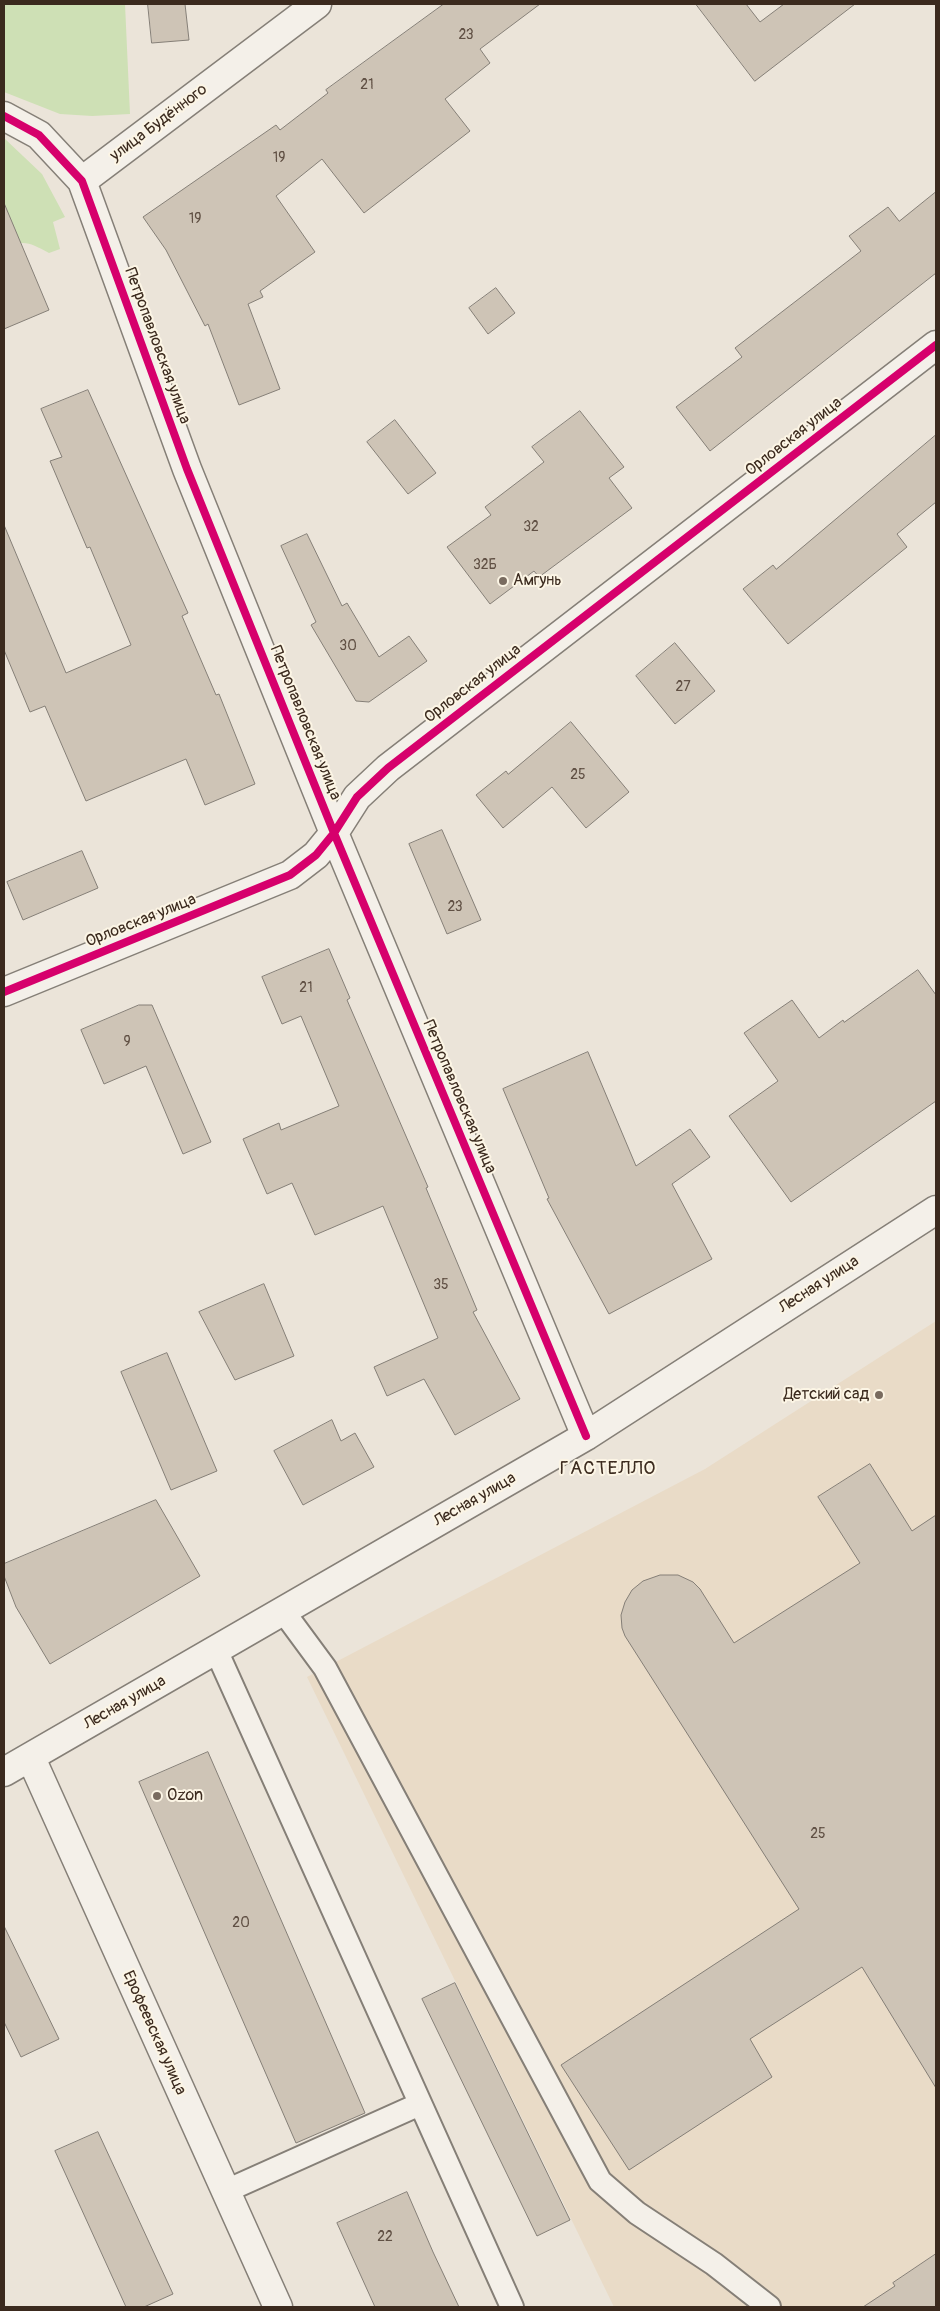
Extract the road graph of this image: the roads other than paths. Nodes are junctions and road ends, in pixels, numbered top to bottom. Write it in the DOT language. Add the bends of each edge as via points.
graph roads {
  1 [pos="317,4"];
  2 [pos="4,116"];
  3 [pos="82,181"];
  4 [pos="936,345"];
  5 [pos="334,833"];
  6 [pos="4,992"];
  7 [pos="936,1210"];
  8 [pos="586,1436"];
  9 [pos="283,1611"];
  10 [pos="216,1650"];
  11 [pos="30,1758"];
  12 [pos="4,1772"];
  13 [pos="420,2104"];
  14 [pos="226,2192"];
  15 [pos="278,2307"];
  16 [pos="512,2307"];
  17 [pos="769,2307"];
  1 -- 3 [label="street, улица Будённого"];
  2 -- 3 [label="street" via="39,135"];
  3 -- 5 [label="street, Петропавловская улица" via="187,469"];
  4 -- 5 [label="street, Орловская улица" via="388,768 357,797"];
  5 -- 6 [label="street, Орловская улица" via="316,855 290,874"];
  5 -- 8 [label="street, Петропавловская улица"];
  7 -- 8 [label="street, Лесная улица"];
  8 -- 9 [label="street, Лесная улица"];
  9 -- 10 [label="street, Лесная улица"];
  9 -- 17 [label="lane" via="324,1668 600,2182 637,2213 714,2264"];
  10 -- 11 [label="street, Лесная улица"];
  10 -- 13 [label="lane"];
  11 -- 12 [label="street, Лесная улица"];
  11 -- 14 [label="street, Ерофеевская улица"];
  13 -- 14 [label="lane"];
  13 -- 16 [label="lane"];
  14 -- 15 [label="street, Ерофеевская улица"];
}
